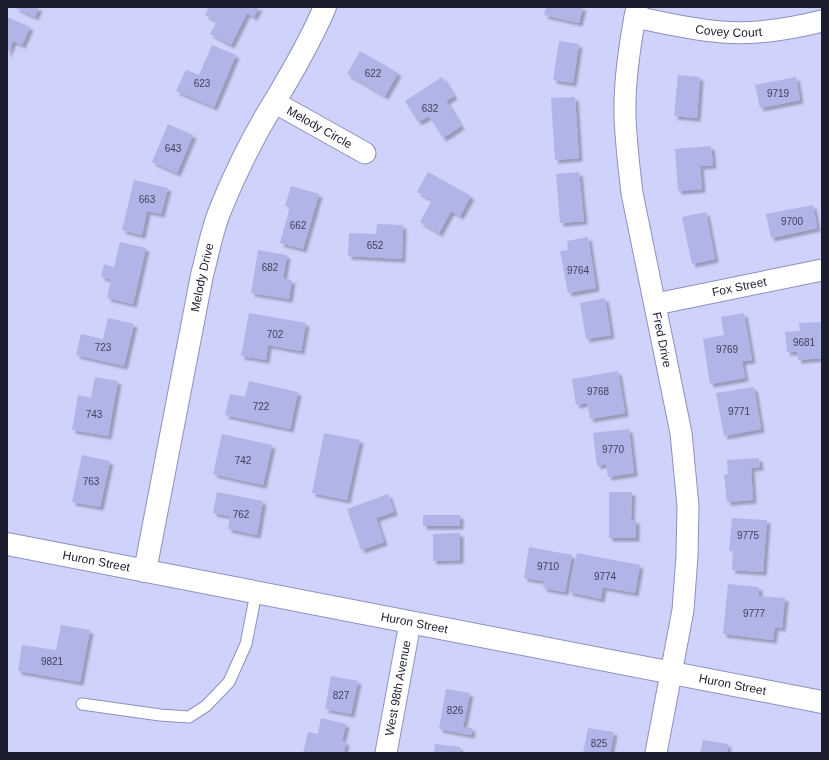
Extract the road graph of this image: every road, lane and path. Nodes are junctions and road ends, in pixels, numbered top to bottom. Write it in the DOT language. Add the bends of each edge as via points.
graph roads {
  1 [pos="325,7"];
  2 [pos="636,12"];
  3 [pos="822,21"];
  4 [pos="274,102"];
  5 [pos="365,153"];
  6 [pos="822,270"];
  7 [pos="656,304"];
  8 [pos="7,544"];
  9 [pos="145,571"];
  10 [pos="256,593"];
  11 [pos="410,622"];
  12 [pos="671,673"];
  13 [pos="822,702"];
  14 [pos="82,704"];
  15 [pos="386,753"];
  16 [pos="656,753"];
  1 -- 4 [label="main road, Melody Drive" via="294,70"];
  2 -- 3 [label="street, Covey Court" via="683,27 738,33 780,30"];
  2 -- 7 [label="street, Fred Drive" via="625,116 632,193"];
  4 -- 5 [label="street, Melody Circle"];
  4 -- 9 [label="main road, Melody Drive" via="247,152 213,230"];
  6 -- 7 [label="street, Fox Street"];
  7 -- 12 [label="street, Fred Drive" via="681,433 688,506 683,610"];
  8 -- 9 [label="main road, Huron Street"];
  9 -- 10 [label="main road, Huron Street"];
  10 -- 11 [label="main road, Huron Street"];
  10 -- 14 [label="lane" via="246,644 229,682 206,706 190,717"];
  11 -- 12 [label="main road, Huron Street"];
  11 -- 15 [label="street, West 98th Avenue"];
  12 -- 13 [label="main road, Huron Street"];
  12 -- 16 [label="street, Fred Drive"];
}
